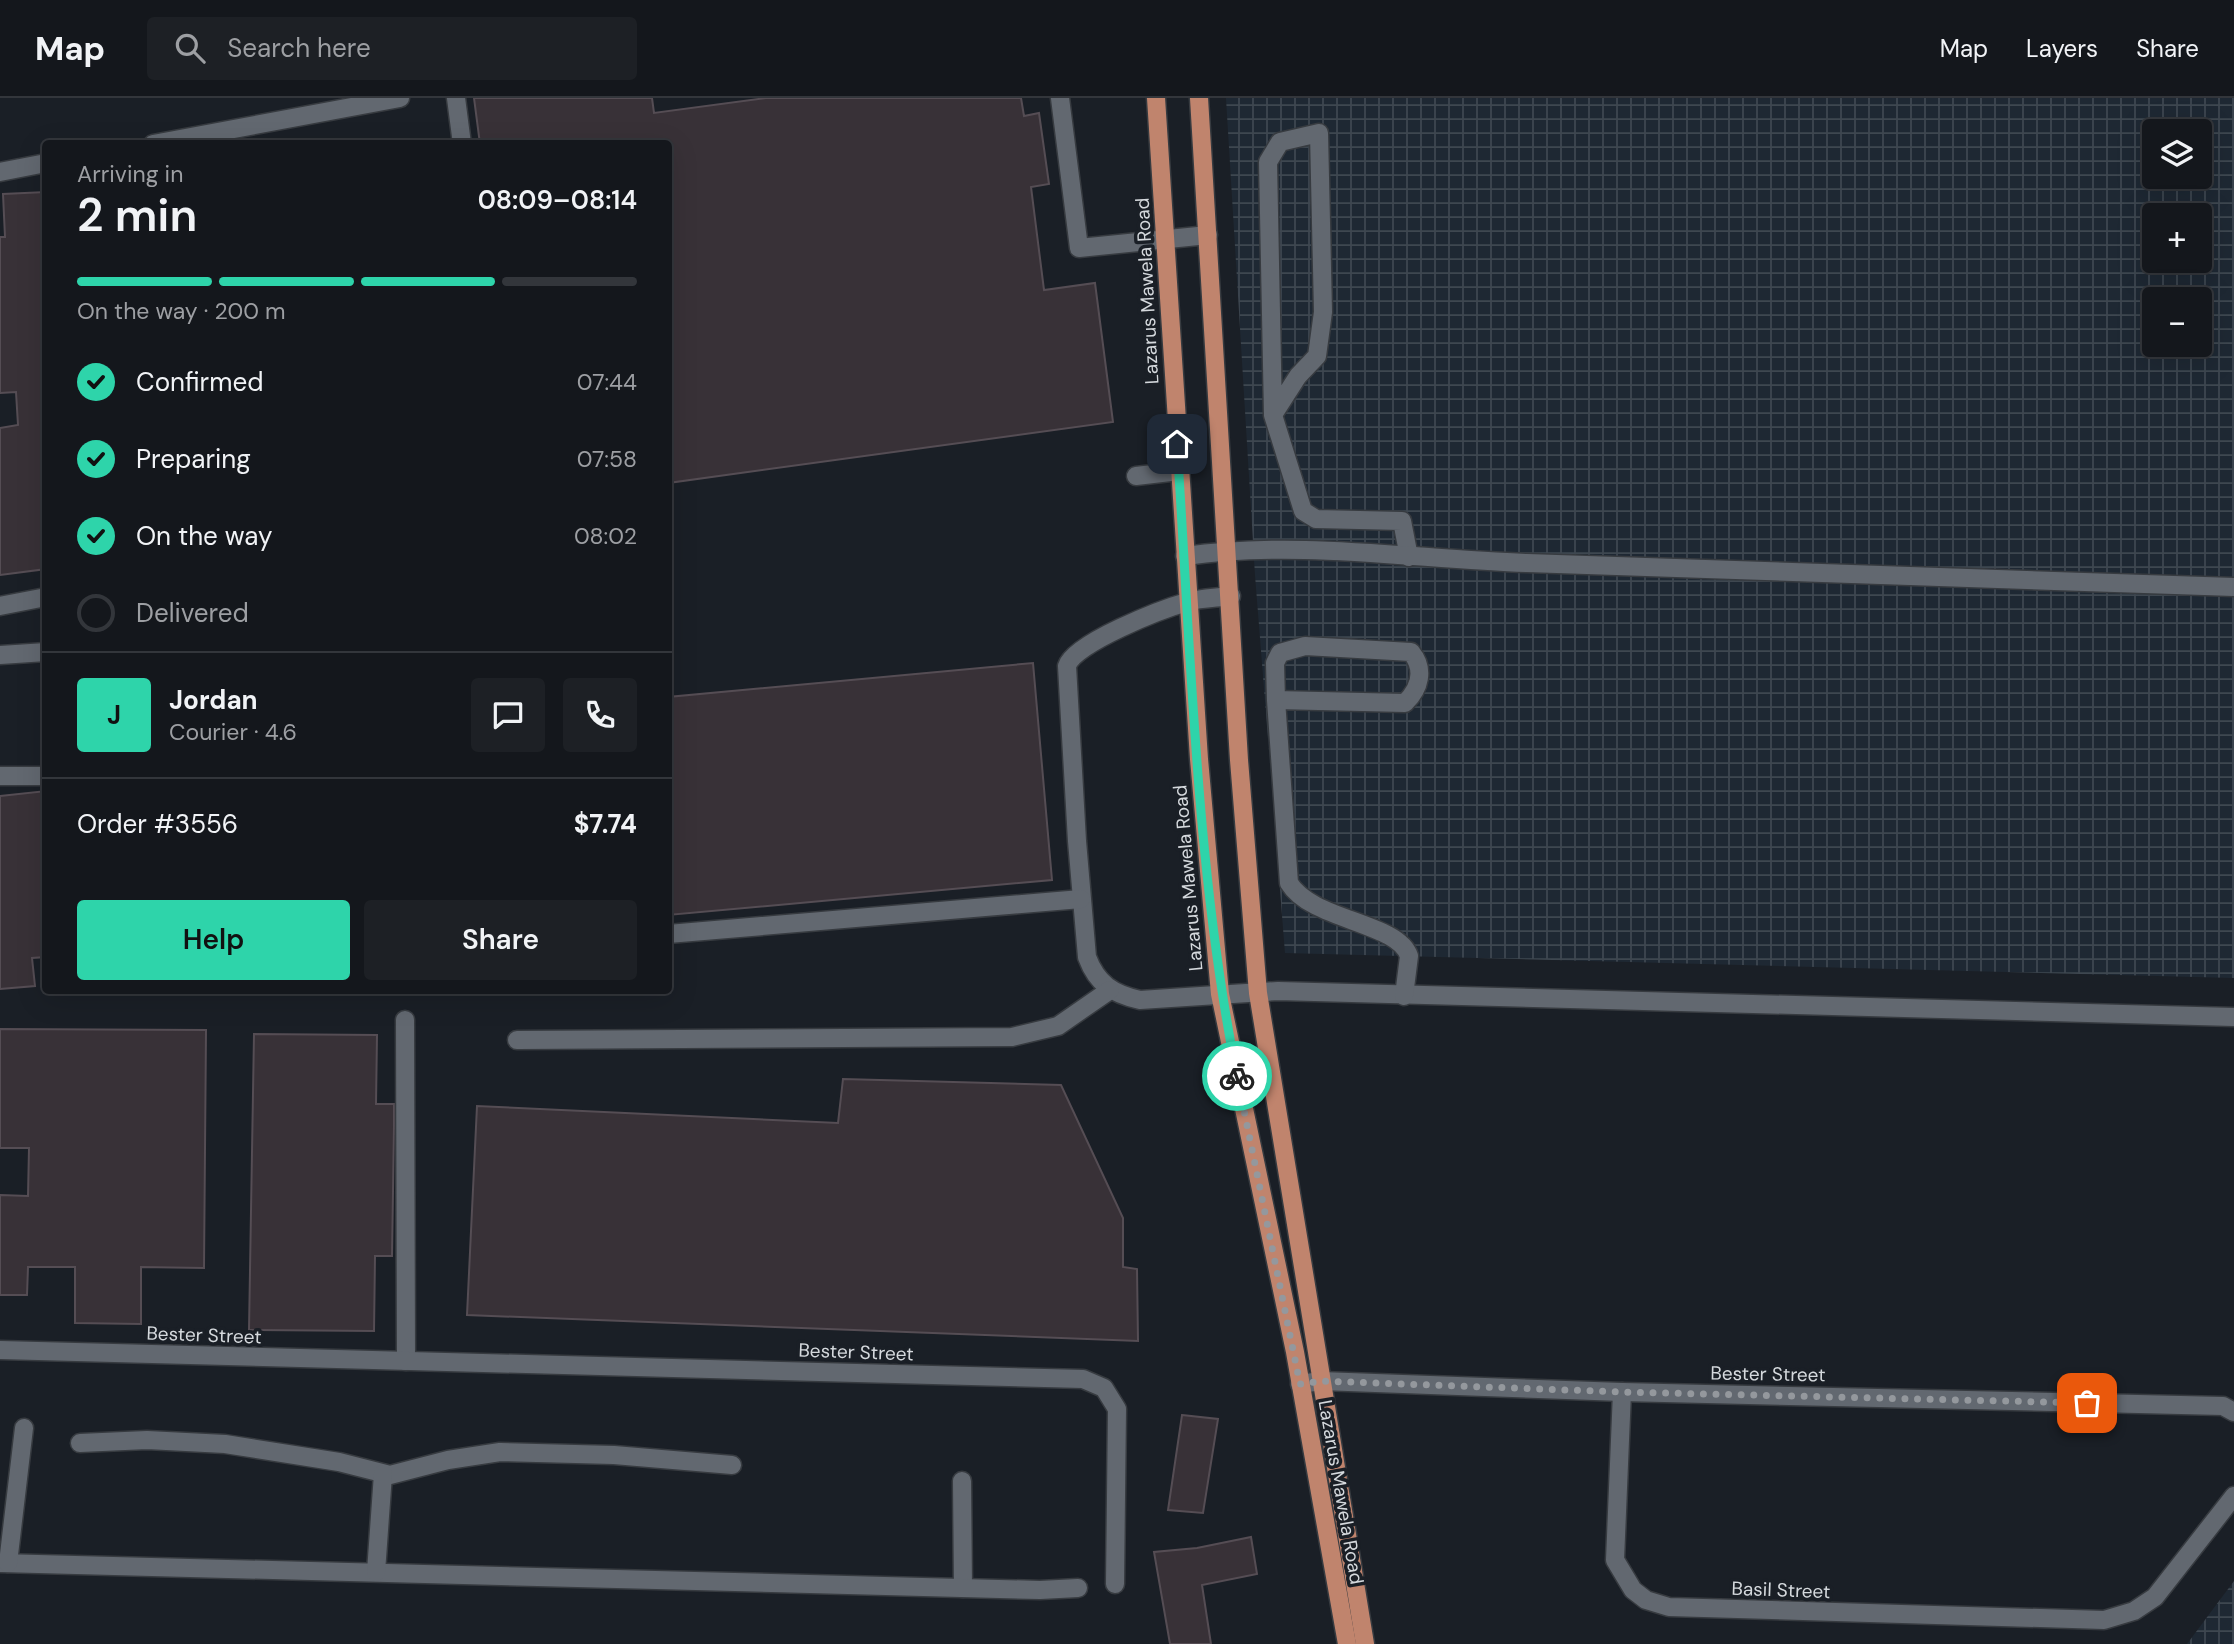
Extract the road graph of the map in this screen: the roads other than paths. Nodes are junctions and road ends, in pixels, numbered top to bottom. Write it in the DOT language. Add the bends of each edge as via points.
graph roads {
  1 [pos="400,98"];
  2 [pos="456,98"];
  3 [pos="1060,98"];
  4 [pos="1156,98"];
  5 [pos="1199,98"];
  6 [pos="174,140"];
  7 [pos="461,140"];
  8 [pos="42,164"];
  9 [pos="0,172"];
  10 [pos="1208,235"];
  11 [pos="1165,237"];
  12 [pos="1273,415"];
  13 [pos="1179,471"];
  14 [pos="1136,476"];
  15 [pos="1227,550"];
  16 [pos="1185,556"];
  17 [pos="1409,558"];
  18 [pos="2234,587"];
  19 [pos="1231,596"];
  20 [pos="42,598"];
  21 [pos="1188,601"];
  22 [pos="0,606"];
  23 [pos="42,652"];
  24 [pos="0,655"];
  25 [pos="1276,700"];
  26 [pos="0,776"];
  27 [pos="42,776"];
  28 [pos="1081,900"];
  29 [pos="672,934"];
  30 [pos="1110,990"];
  31 [pos="1258,993"];
  32 [pos="1220,994"];
  33 [pos="1404,996"];
  34 [pos="2234,1017"];
  35 [pos="405,1020"];
  36 [pos="517,1040"];
  37 [pos="0,1350"];
  38 [pos="406,1361"];
  39 [pos="1321,1381"];
  40 [pos="1300,1384"];
  41 [pos="1622,1392"];
  42 [pos="2234,1412"];
  43 [pos="24,1427"];
  44 [pos="80,1443"];
  45 [pos="732,1465"];
  46 [pos="383,1474"];
  47 [pos="962,1481"];
  48 [pos="2234,1496"];
  49 [pos="4,1563"];
  50 [pos="376,1572"];
  51 [pos="1115,1584"];
  52 [pos="963,1588"];
  53 [pos="1078,1588"];
  54 [pos="1347,1644"];
  55 [pos="1365,1644"];
  1 -- 6 [label="street"];
  2 -- 7 [label="street"];
  3 -- 11 [label="street" via="1079,248"];
  4 -- 11 [label="main road, Lazarus Mawela Road"];
  5 -- 10 [label="main road, Lazarus Mawela Road"];
  8 -- 9 [label="street"];
  10 -- 11 [label="street"];
  10 -- 15 [label="main road, Lazarus Mawela Road"];
  11 -- 13 [label="main road, Lazarus Mawela Road"];
  12 -- 12 [label="street" via="1268,162 1280,142 1319,133 1323,312 1317,356"];
  12 -- 17 [label="street" via="1303,511 1316,519 1402,521"];
  13 -- 14 [label="street"];
  13 -- 16 [label="main road, Lazarus Mawela Road"];
  15 -- 16 [label="street"];
  15 -- 17 [label="street"];
  15 -- 19 [label="main road, Lazarus Mawela Road"];
  16 -- 21 [label="main road, Lazarus Mawela Road"];
  17 -- 18 [label="street"];
  19 -- 21 [label="street"];
  19 -- 31 [label="main road, Lazarus Mawela Road"];
  20 -- 22 [label="street"];
  21 -- 28 [label="street" via="1097,640 1069,660"];
  21 -- 32 [label="main road, Lazarus Mawela Road"];
  23 -- 24 [label="street"];
  25 -- 25 [label="street" via="1275,663 1280,653 1289,649 1411,652 1419,661 1420,679 1405,703"];
  25 -- 33 [label="street" via="1289,883 1303,901 1399,940 1409,956"];
  26 -- 27 [label="street"];
  28 -- 29 [label="street"];
  28 -- 30 [label="street" via="1087,957 1093,973"];
  30 -- 32 [label="street" via="1140,1000"];
  30 -- 36 [label="street" via="1058,1026 1012,1037"];
  31 -- 32 [label="street"];
  31 -- 33 [label="street"];
  31 -- 39 [label="main road, Lazarus Mawela Road"];
  32 -- 40 [label="main road, Lazarus Mawela Road"];
  33 -- 34 [label="street"];
  35 -- 38 [label="street"];
  37 -- 38 [label="street, Bester Street"];
  38 -- 51 [label="street, Bester Street" via="1094,1382 1104,1388 1116,1409"];
  39 -- 40 [label="street, Bester Street"];
  39 -- 41 [label="street, Bester Street"];
  39 -- 55 [label="main road, Lazarus Mawela Road"];
  40 -- 54 [label="main road, Lazarus Mawela Road"];
  41 -- 42 [label="street, Bester Street" via="2223,1406"];
  41 -- 48 [label="street, Basil Street" via="1615,1560 1633,1590 1656,1604 2093,1621 2134,1611 2165,1587"];
  43 -- 49 [label="street"];
  44 -- 46 [label="street" via="225,1444 339,1462"];
  45 -- 46 [label="street" via="500,1452"];
  46 -- 50 [label="street"];
  47 -- 52 [label="street"];
  49 -- 50 [label="street"];
  50 -- 52 [label="street"];
  52 -- 53 [label="street"];
}
